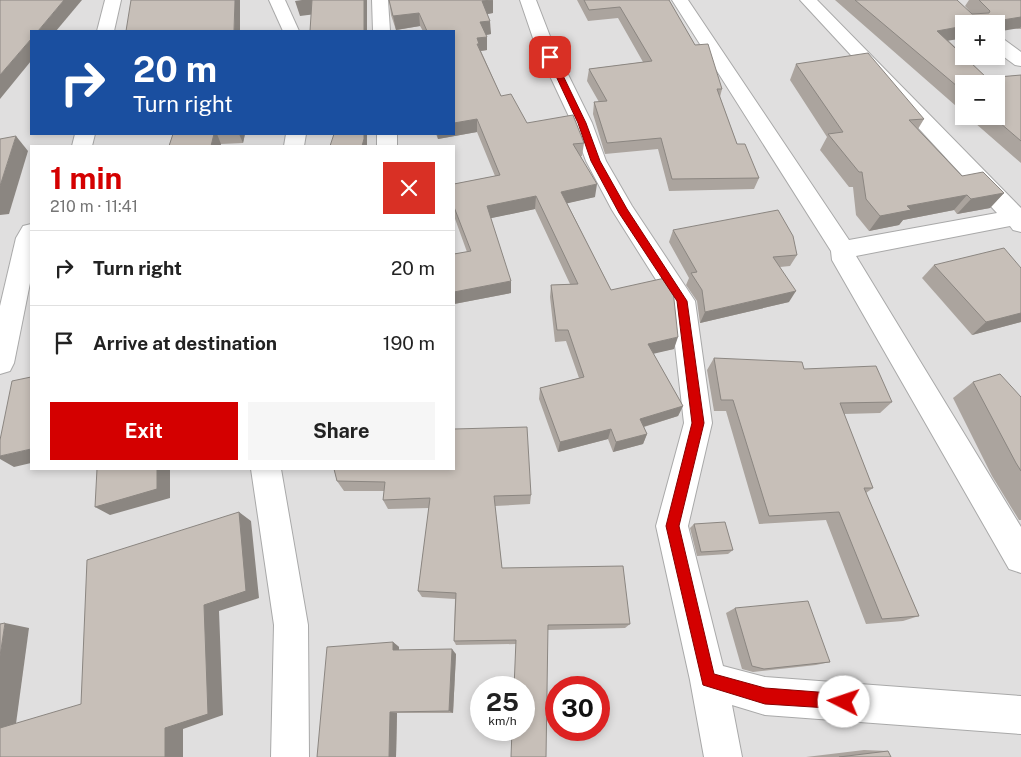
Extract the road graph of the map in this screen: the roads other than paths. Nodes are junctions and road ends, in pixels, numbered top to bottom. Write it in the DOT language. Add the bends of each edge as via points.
graph roads {
  1 [pos="113,0"];
  2 [pos="277,0"];
  3 [pos="380,0"];
  4 [pos="528,0"];
  5 [pos="680,0"];
  6 [pos="808,0"];
  7 [pos="106,30"];
  8 [pos="292,30"];
  9 [pos="382,30"];
  10 [pos="1005,49"];
  11 [pos="1021,61"];
  12 [pos="1019,218"];
  13 [pos="30,234"];
  14 [pos="843,250"];
  15 [pos="0,363"];
  16 [pos="266,470"];
  17 [pos="1021,557"];
  18 [pos="708,680"];
  19 [pos="1021,714"];
  20 [pos="290,757"];
  21 [pos="723,757"];
  1 -- 7 [label="street"];
  2 -- 8 [label="street"];
  3 -- 9 [label="street"];
  4 -- 18 [label="street" via="596,161 623,210 682,301 698,423 672,526"];
  5 -- 14 [label="street"];
  6 -- 12 [label="street"];
  10 -- 11 [label="street"];
  12 -- 14 [label="street"];
  13 -- 15 [label="street"];
  14 -- 17 [label="street" via="844,260"];
  16 -- 20 [label="street" via="291,625"];
  18 -- 19 [label="street" via="765,696"];
  18 -- 21 [label="street"];
}
